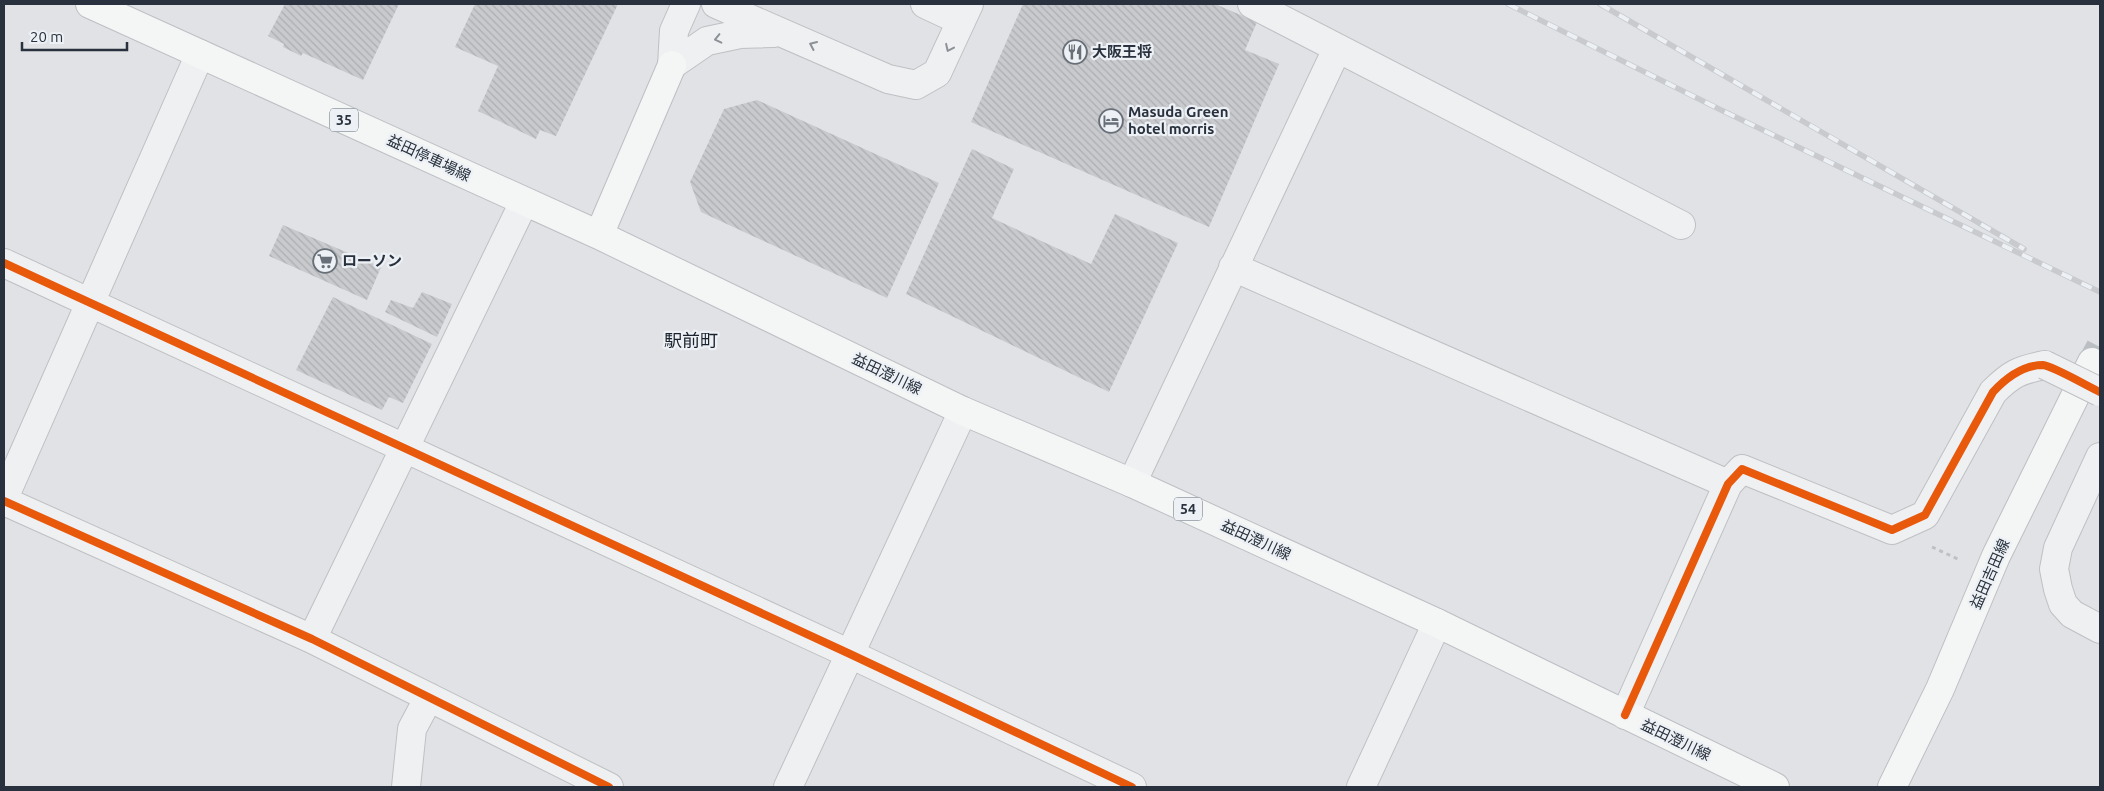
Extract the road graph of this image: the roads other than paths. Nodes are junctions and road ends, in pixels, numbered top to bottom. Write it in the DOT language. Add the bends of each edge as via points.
graph roads {
  1 [pos="90,4"];
  2 [pos="686,4"];
  3 [pos="716,4"];
  4 [pos="925,4"];
  5 [pos="1252,4"];
  6 [pos="965,13"];
  7 [pos="783,32"];
  8 [pos="1337,49"];
  9 [pos="200,54"];
  10 [pos="672,65"];
  11 [pos="524,202"];
  12 [pos="1681,225"];
  13 [pos="599,235"];
  14 [pos="4,263"];
  15 [pos="1234,267"];
  16 [pos="90,303"];
  17 [pos="2092,362"];
  18 [pos="2100,392"];
  19 [pos="963,411"];
  20 [pos="404,449"];
  21 [pos="2100,457"];
  22 [pos="1132,483"];
  23 [pos="1728,484"];
  24 [pos="4,499"];
  25 [pos="1438,623"];
  26 [pos="2100,629"];
  27 [pos="312,639"];
  28 [pos="850,654"];
  29 [pos="429,697"];
  30 [pos="1625,715"];
  31 [pos="406,787"];
  32 [pos="609,787"];
  33 [pos="788,787"];
  34 [pos="1132,787"];
  35 [pos="1361,787"];
  36 [pos="1775,787"];
  37 [pos="1892,787"];
  1 -- 9 [label="main road, 益田停車場線 / 35"];
  2 -- 10 [label="street" via="674,31"];
  3 -- 7 [label="street"];
  4 -- 6 [label="street"];
  5 -- 8 [label="street"];
  6 -- 7 [label="street, one-way" via="937,73 916,84 888,79"];
  7 -- 10 [label="street, one-way" via="740,34 707,41"];
  8 -- 12 [label="street"];
  8 -- 15 [label="street"];
  9 -- 11 [label="main road, 益田停車場線 / 35"];
  9 -- 16 [label="street"];
  10 -- 13 [label="main road"];
  11 -- 13 [label="main road, 益田停車場線 / 35"];
  11 -- 20 [label="street"];
  13 -- 19 [label="main road, 益田澄川線 / 54"];
  14 -- 16 [label="street"];
  15 -- 22 [label="street"];
  15 -- 23 [label="street"];
  16 -- 20 [label="street"];
  16 -- 24 [label="street"];
  17 -- 37 [label="main road, 益田吉田線" via="1996,556 1940,689"];
  18 -- 23 [label="street, bridge" via="2045,365 2007,377 1993,392 1925,515 1892,530 1742,470"];
  19 -- 22 [label="main road, 益田澄川線 / 54"];
  19 -- 28 [label="street"];
  20 -- 27 [label="street"];
  20 -- 28 [label="street"];
  21 -- 26 [label="street" via="2058,548 2054,569 2064,604 2072,614"];
  22 -- 25 [label="main road, 益田澄川線 / 54"];
  23 -- 30 [label="street"];
  24 -- 27 [label="street"];
  25 -- 30 [label="main road, 益田澄川線 / 54"];
  25 -- 35 [label="street"];
  27 -- 29 [label="street"];
  28 -- 33 [label="street"];
  28 -- 34 [label="street"];
  29 -- 31 [label="street" via="412,729"];
  29 -- 32 [label="street"];
  30 -- 36 [label="main road, 益田澄川線 / 54"];
}
